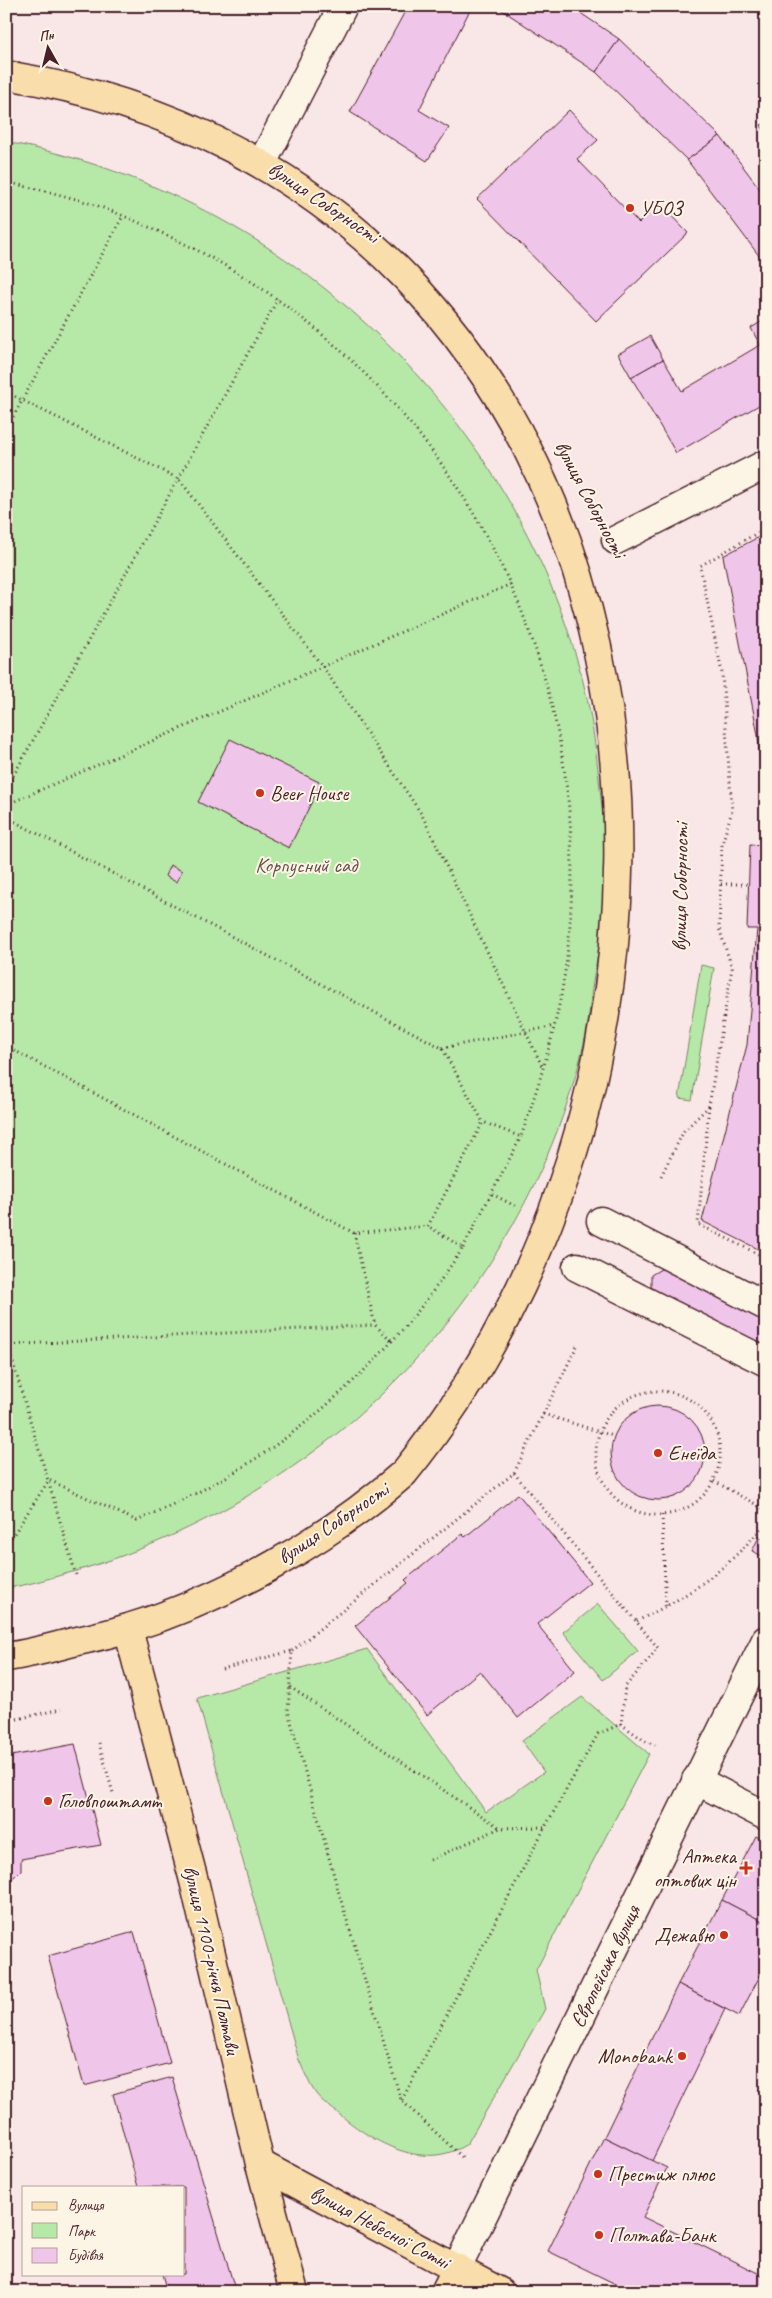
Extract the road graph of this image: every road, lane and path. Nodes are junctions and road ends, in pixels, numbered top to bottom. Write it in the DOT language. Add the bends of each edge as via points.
graph roads {
  1 [pos="343,6"];
  2 [pos="6,75"];
  3 [pos="263,161"];
  4 [pos="6,182"];
  5 [pos="123,216"];
  6 [pos="278,299"];
  7 [pos="460,311"];
  8 [pos="6,392"];
  9 [pos="23,399"];
  10 [pos="6,430"];
  11 [pos="766,464"];
  12 [pos="179,479"];
  13 [pos="603,514"];
  14 [pos="766,528"];
  15 [pos="620,552"];
  16 [pos="511,584"];
  17 [pos="323,666"];
  18 [pos="6,789"];
  19 [pos="6,806"];
  20 [pos="6,817"];
  21 [pos="721,884"];
  22 [pos="749,884"];
  23 [pos="555,1026"];
  24 [pos="526,1032"];
  25 [pos="6,1046"];
  26 [pos="442,1048"];
  27 [pos="543,1069"];
  28 [pos="709,1106"];
  29 [pos="483,1122"];
  30 [pos="521,1137"];
  31 [pos="661,1176"];
  32 [pos="492,1194"];
  33 [pos="612,1195"];
  34 [pos="515,1206"];
  35 [pos="601,1221"];
  36 [pos="428,1226"];
  37 [pos="354,1233"];
  38 [pos="463,1248"];
  39 [pos="766,1258"];
  40 [pos="577,1267"];
  41 [pos="561,1290"];
  42 [pos="766,1306"];
  43 [pos="375,1325"];
  44 [pos="6,1339"];
  45 [pos="392,1342"];
  46 [pos="578,1344"];
  47 [pos="7,1345"];
  48 [pos="766,1362"];
  49 [pos="477,1402"];
  50 [pos="543,1414"];
  51 [pos="600,1431"];
  52 [pos="613,1436"];
  53 [pos="514,1473"];
  54 [pos="49,1480"];
  55 [pos="714,1481"];
  56 [pos="766,1510"];
  57 [pos="662,1515"];
  58 [pos="766,1523"];
  59 [pos="6,1546"];
  60 [pos="76,1576"];
  61 [pos="666,1608"];
  62 [pos="637,1621"];
  63 [pos="128,1628"];
  64 [pos="766,1640"];
  65 [pos="292,1651"];
  66 [pos="6,1657"];
  67 [pos="222,1669"];
  68 [pos="290,1687"];
  69 [pos="61,1709"];
  70 [pos="17,1720"];
  71 [pos="621,1724"];
  72 [pos="99,1743"];
  73 [pos="655,1745"];
  74 [pos="696,1780"];
  75 [pos="113,1793"];
  76 [pos="766,1816"];
  77 [pos="545,1827"];
  78 [pos="500,1828"];
  79 [pos="430,1860"];
  80 [pos="401,2100"];
  81 [pos="462,2157"];
  82 [pos="260,2164"];
  83 [pos="457,2268"];
  84 [pos="294,2292"];
  85 [pos="445,2292"];
  86 [pos="500,2292"];
  1 -- 3 [label="street"];
  2 -- 3 [label="main road, вулиця Соборності" via="53,83 126,102 188,125"];
  3 -- 7 [label="main road, вулиця Соборності" via="359,222 398,252"];
  4 -- 5 [label="path" via="61,195"];
  5 -- 6 [label="path" via="207,256"];
  5 -- 9 [label="path"];
  6 -- 12 [label="path"];
  6 -- 16 [label="path" via="337,346 402,413 457,485"];
  8 -- 9 [label="path"];
  9 -- 10 [label="path"];
  9 -- 12 [label="path"];
  11 -- 15 [label="street"];
  12 -- 17 [label="path"];
  12 -- 18 [label="path"];
  13 -- 15 [label="main road, вулиця Соборності"];
  14 -- 21 [label="path" via="700,566 722,672 732,811 722,844"];
  16 -- 17 [label="path"];
  16 -- 23 [label="path" via="548,686 558,731 571,832 572,901"];
  17 -- 19 [label="path"];
  17 -- 24 [label="path" via="422,815"];
  20 -- 26 [label="path"];
  21 -- 22 [label="path"];
  21 -- 28 [label="path" via="720,928 732,968"];
  23 -- 24 [label="path"];
  23 -- 27 [label="path"];
  24 -- 26 [label="path"];
  24 -- 27 [label="path"];
  25 -- 37 [label="path"];
  26 -- 29 [label="path"];
  27 -- 30 [label="path"];
  28 -- 31 [label="path" via="684,1131"];
  28 -- 39 [label="path" via="698,1224"];
  29 -- 30 [label="path"];
  29 -- 36 [label="path"];
  30 -- 32 [label="path"];
  32 -- 34 [label="path"];
  32 -- 38 [label="path"];
  33 -- 35 [label="main road"];
  35 -- 40 [label="main road"];
  35 -- 42 [label="street"];
  36 -- 37 [label="path"];
  36 -- 38 [label="path"];
  37 -- 43 [label="path"];
  38 -- 45 [label="path"];
  40 -- 41 [label="main road"];
  40 -- 48 [label="street"];
  43 -- 45 [label="path"];
  43 -- 47 [label="path"];
  44 -- 47 [label="path"];
  45 -- 54 [label="path" via="330,1401 259,1456 204,1489 137,1521"];
  46 -- 50 [label="path"];
  47 -- 54 [label="path"];
  49 -- 63 [label="main road, вулиця Соборності" via="428,1452 338,1525 263,1571 186,1607"];
  50 -- 51 [label="path"];
  50 -- 53 [label="path"];
  51 -- 52 [label="path"];
  51 -- 55 [label="path" via="608,1416 634,1396 651,1391 684,1396 710,1418 717,1432 721,1449"];
  51 -- 57 [label="path" via="596,1447 597,1465 613,1495 642,1513"];
  53 -- 62 [label="path"];
  53 -- 65 [label="path"];
  54 -- 59 [label="path"];
  54 -- 60 [label="path"];
  55 -- 56 [label="path"];
  55 -- 57 [label="path" via="691,1506"];
  57 -- 61 [label="path"];
  58 -- 61 [label="path" via="719,1572"];
  61 -- 62 [label="path"];
  62 -- 71 [label="path" via="658,1648 625,1687"];
  63 -- 66 [label="main road, вулиця Соборності"];
  63 -- 82 [label="main road, вулиця 1100-річчя Полтави" via="195,1885"];
  64 -- 74 [label="street, Європейська вулиця"];
  65 -- 67 [label="path"];
  65 -- 68 [label="path"];
  68 -- 78 [label="path"];
  68 -- 80 [label="path" via="288,1711"];
  69 -- 70 [label="path"];
  71 -- 73 [label="path"];
  71 -- 77 [label="path" via="598,1734"];
  72 -- 75 [label="path"];
  74 -- 76 [label="street"];
  74 -- 83 [label="street, Європейська вулиця"];
  77 -- 78 [label="path"];
  77 -- 80 [label="path"];
  78 -- 79 [label="path"];
  80 -- 81 [label="path"];
  82 -- 83 [label="main road, вулиця Небесної Сотні"];
  82 -- 84 [label="main road, вулиця 1100-річчя Полтави"];
  83 -- 85 [label="main road, Європейська вулиця"];
  83 -- 86 [label="main road, вулиця Небесної Сотні"];
}
